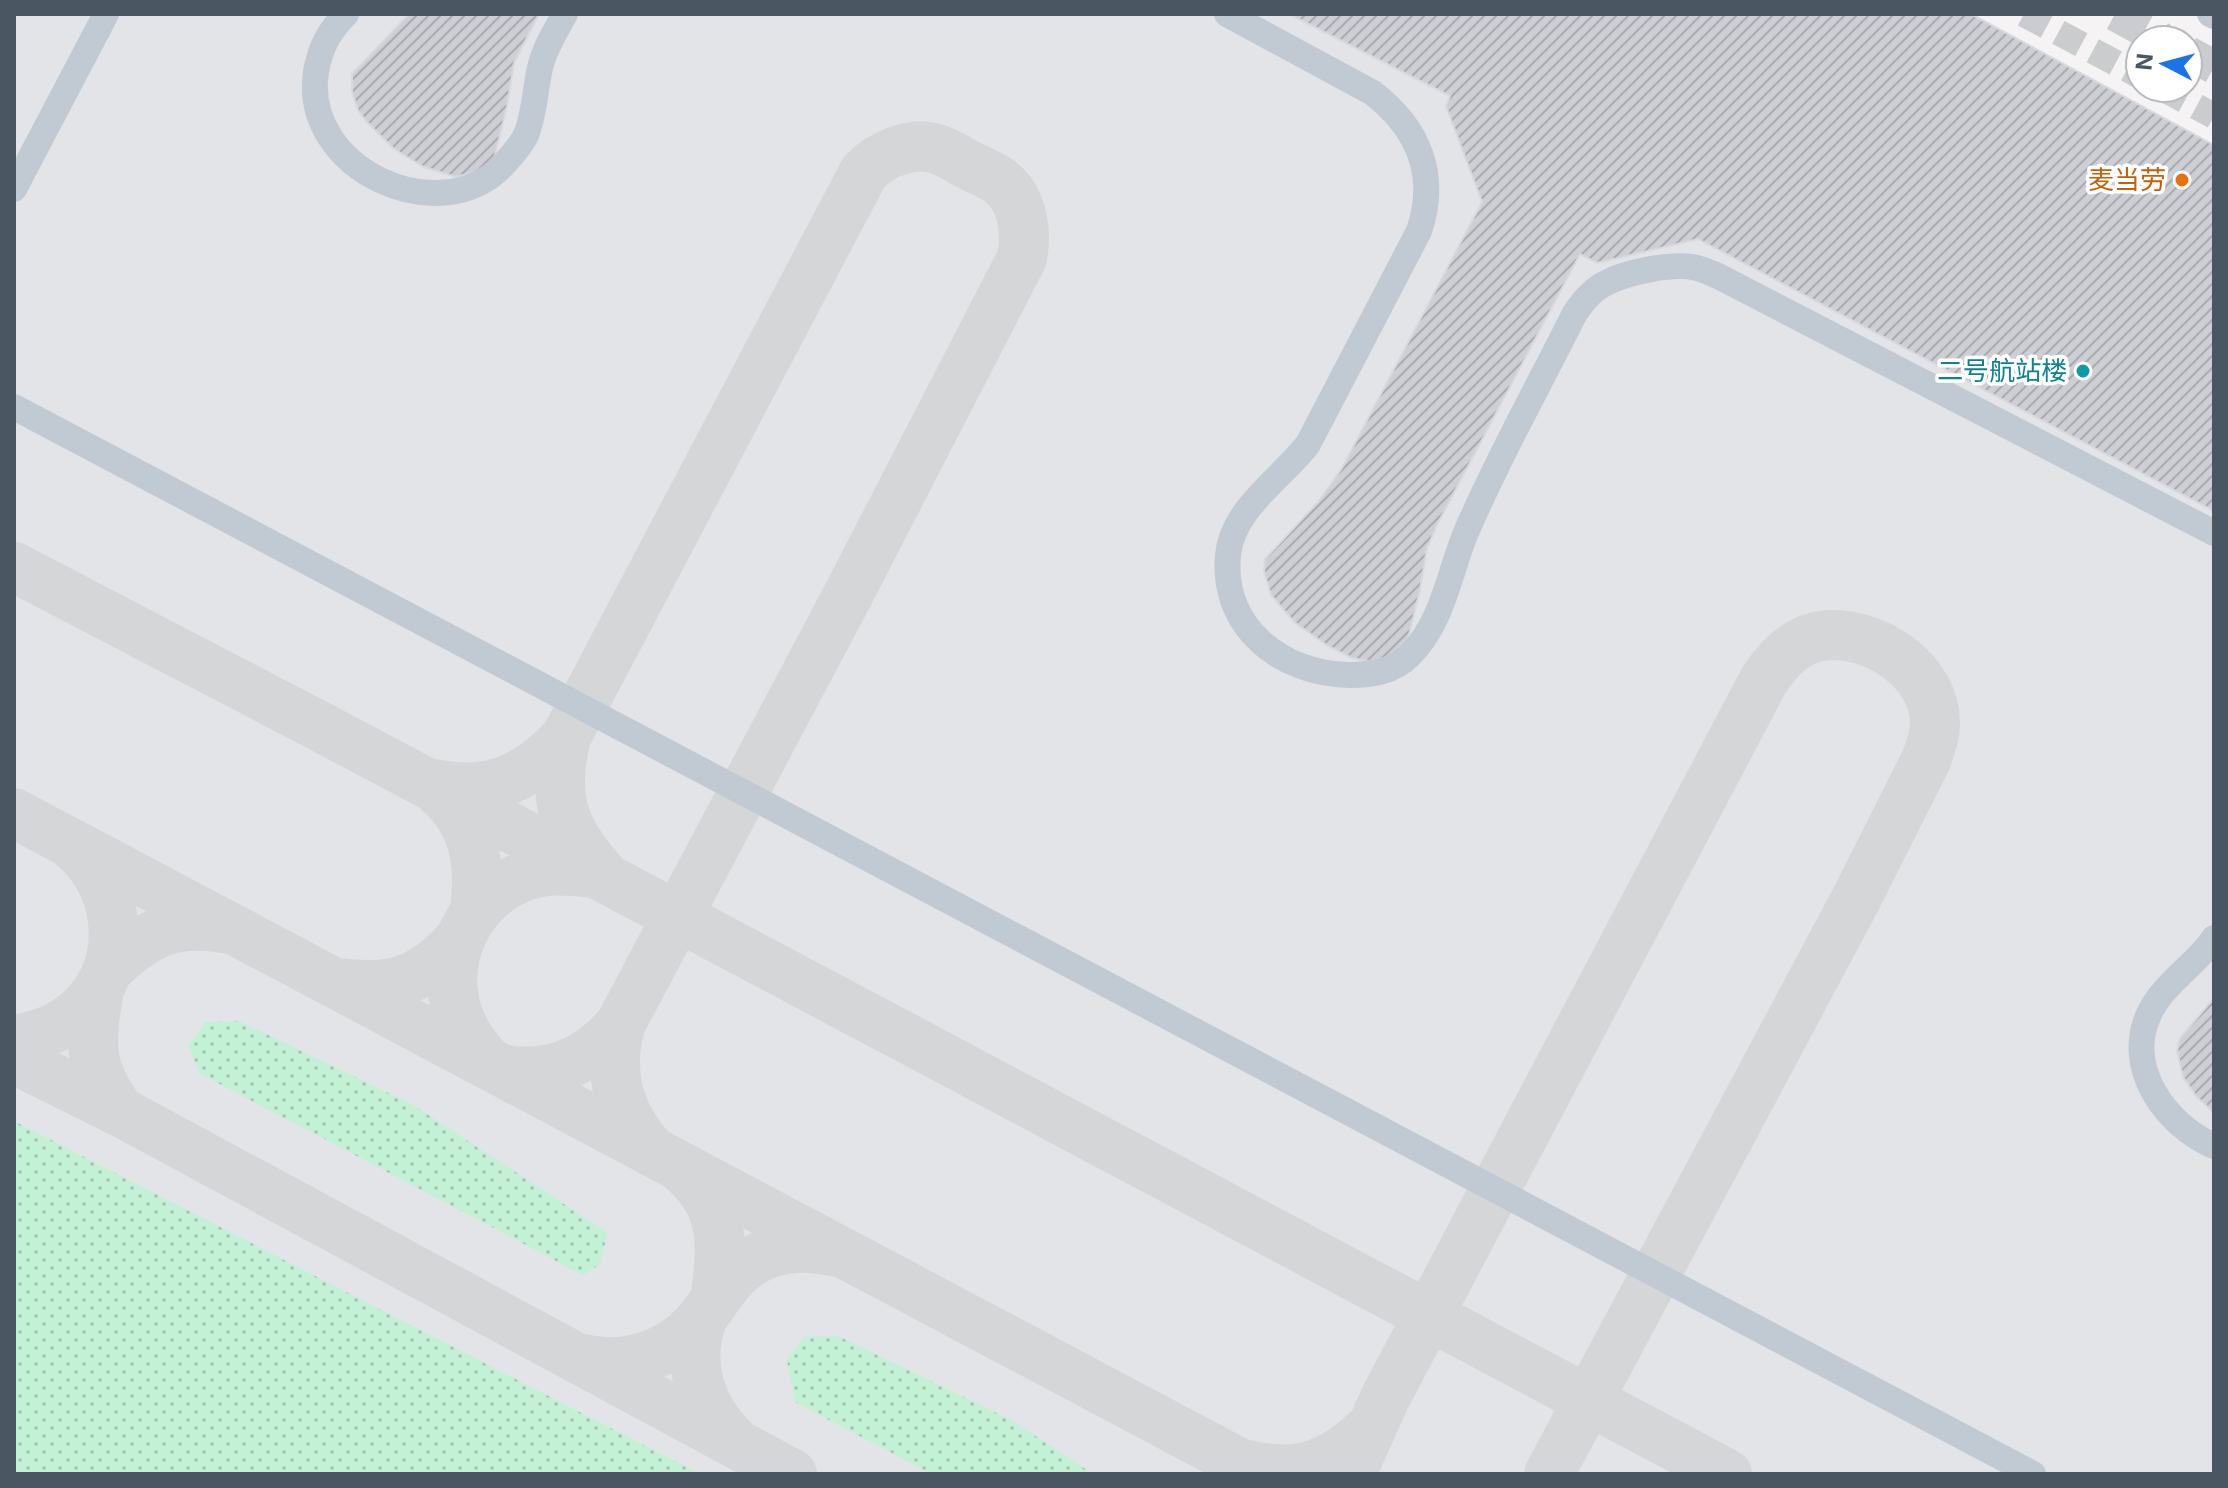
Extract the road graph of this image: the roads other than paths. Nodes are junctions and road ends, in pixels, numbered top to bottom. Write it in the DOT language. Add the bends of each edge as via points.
graph roads {
  1 [pos="106,14"];
  2 [pos="346,14"];
  3 [pos="565,14"];
  4 [pos="1227,14"];
  5 [pos="14,189"];
  6 [pos="14,407"];
  7 [pos="2214,533"];
  8 [pos="2214,938"];
  9 [pos="2214,1146"];
  10 [pos="2033,1474"];
  1 -- 5 [label="lane"];
  2 -- 3 [label="lane" via="326,36 317,61 316,112 327,134 333,145 378,181 437,192 490,178 525,136 542,61"];
  4 -- 7 [label="lane" via="1389,106 1408,128 1420,155 1428,194 1419,231 1308,444 1250,507 1227,554 1229,592 1240,617 1278,657 1320,673 1366,675 1392,669 1409,656 1429,631 1466,531 1575,313 1603,284 1664,267 1697,268 1720,277"];
  6 -- 10 [label="lane"];
  8 -- 9 [label="lane" via="2162,994 2150,1013 2142,1052 2153,1092 2170,1117"];
}
